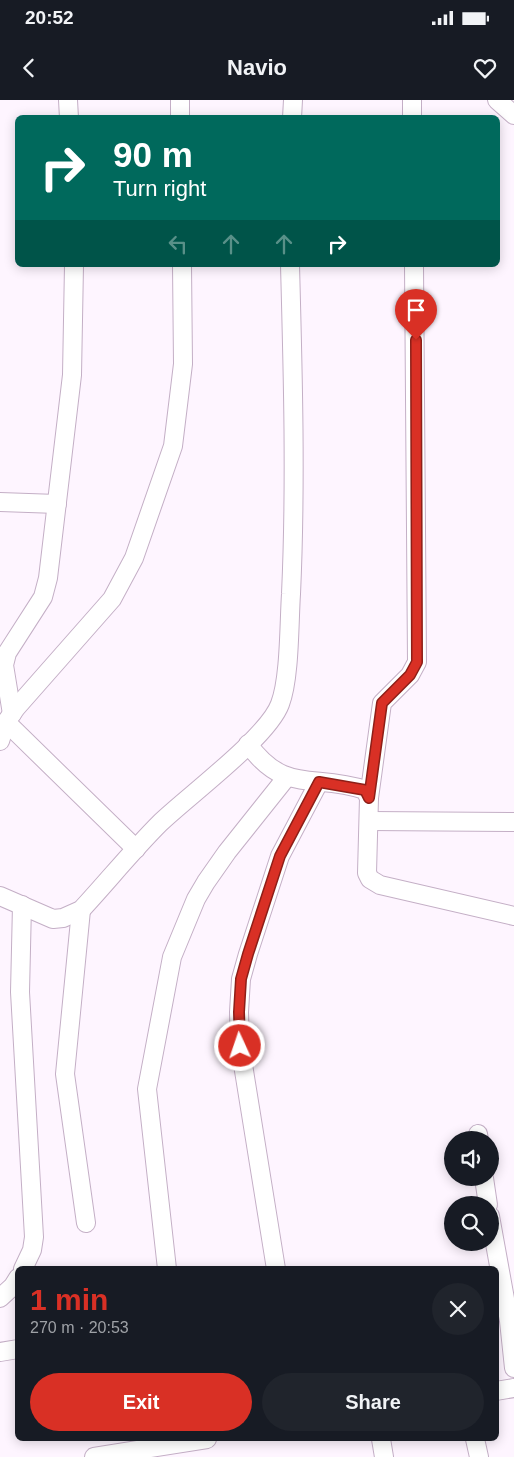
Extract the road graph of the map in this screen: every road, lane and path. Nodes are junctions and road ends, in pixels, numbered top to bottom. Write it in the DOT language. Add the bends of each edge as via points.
graph roads {
  1 [pos="68,100"];
  2 [pos="180,100"];
  3 [pos="293,100"];
  4 [pos="412,100"];
  5 [pos="497,100"];
  6 [pos="69,115"];
  7 [pos="180,115"];
  8 [pos="292,115"];
  9 [pos="412,115"];
  10 [pos="514,115"];
  11 [pos="74,267"];
  12 [pos="182,267"];
  13 [pos="290,267"];
  14 [pos="414,267"];
  15 [pos="0,502"];
  16 [pos="57,504"];
  17 [pos="6,715"];
  18 [pos="0,741"];
  19 [pos="248,744"];
  20 [pos="286,778"];
  21 [pos="319,782"];
  22 [pos="369,798"];
  23 [pos="369,821"];
  24 [pos="514,822"];
  25 [pos="136,849"];
  26 [pos="0,896"];
  27 [pos="22,904"];
  28 [pos="80,910"];
  29 [pos="514,916"];
  30 [pos="86,1223"];
  31 [pos="493,1251"];
  32 [pos="24,1266"];
  33 [pos="167,1266"];
  34 [pos="276,1266"];
  35 [pos="494,1266"];
  36 [pos="15,1283"];
  37 [pos="499,1284"];
  38 [pos="0,1298"];
  39 [pos="15,1350"];
  40 [pos="0,1352"];
  41 [pos="514,1368"];
  42 [pos="514,1388"];
  43 [pos="499,1390"];
  44 [pos="177,1441"];
  45 [pos="381,1441"];
  46 [pos="475,1441"];
  47 [pos="118,1446"];
  48 [pos="94,1457"];
  49 [pos="384,1457"];
  50 [pos="479,1457"];
  1 -- 6 [label="street"];
  2 -- 7 [label="street"];
  3 -- 8 [label="street"];
  4 -- 9 [label="street"];
  5 -- 10 [label="street"];
  11 -- 16 [label="street" via="72,375"];
  12 -- 17 [label="street" via="183,364 173,446 134,558 112,599"];
  13 -- 19 [label="street" via="294,528 289,633 280,704"];
  14 -- 22 [label="street" via="417,662 410,675 382,703"];
  15 -- 16 [label="street"];
  16 -- 17 [label="street" via="48,578 42,597 7,653 4,665"];
  17 -- 18 [label="street"];
  17 -- 25 [label="street"];
  19 -- 20 [label="street" via="260,761"];
  19 -- 25 [label="street"];
  20 -- 21 [label="street"];
  20 -- 33 [label="street" via="206,882 172,957 148,1090"];
  21 -- 22 [label="street" via="356,787 365,790"];
  21 -- 34 [label="street" via="280,856 241,979 240,1046"];
  22 -- 23 [label="street"];
  23 -- 24 [label="street"];
  23 -- 29 [label="street" via="367,873 370,879 380,885"];
  25 -- 28 [label="street"];
  26 -- 27 [label="street"];
  27 -- 28 [label="street" via="53,919"];
  27 -- 32 [label="street" via="20,992 34,1237"];
  28 -- 30 [label="street" via="65,1074"];
  31 -- 35 [label="street"];
  36 -- 38 [label="street"];
  37 -- 41 [label="street" via="509,1321"];
  39 -- 40 [label="street"];
  42 -- 43 [label="street"];
  44 -- 47 [label="street"];
  45 -- 49 [label="street"];
  46 -- 50 [label="street"];
  47 -- 48 [label="street"];
}
